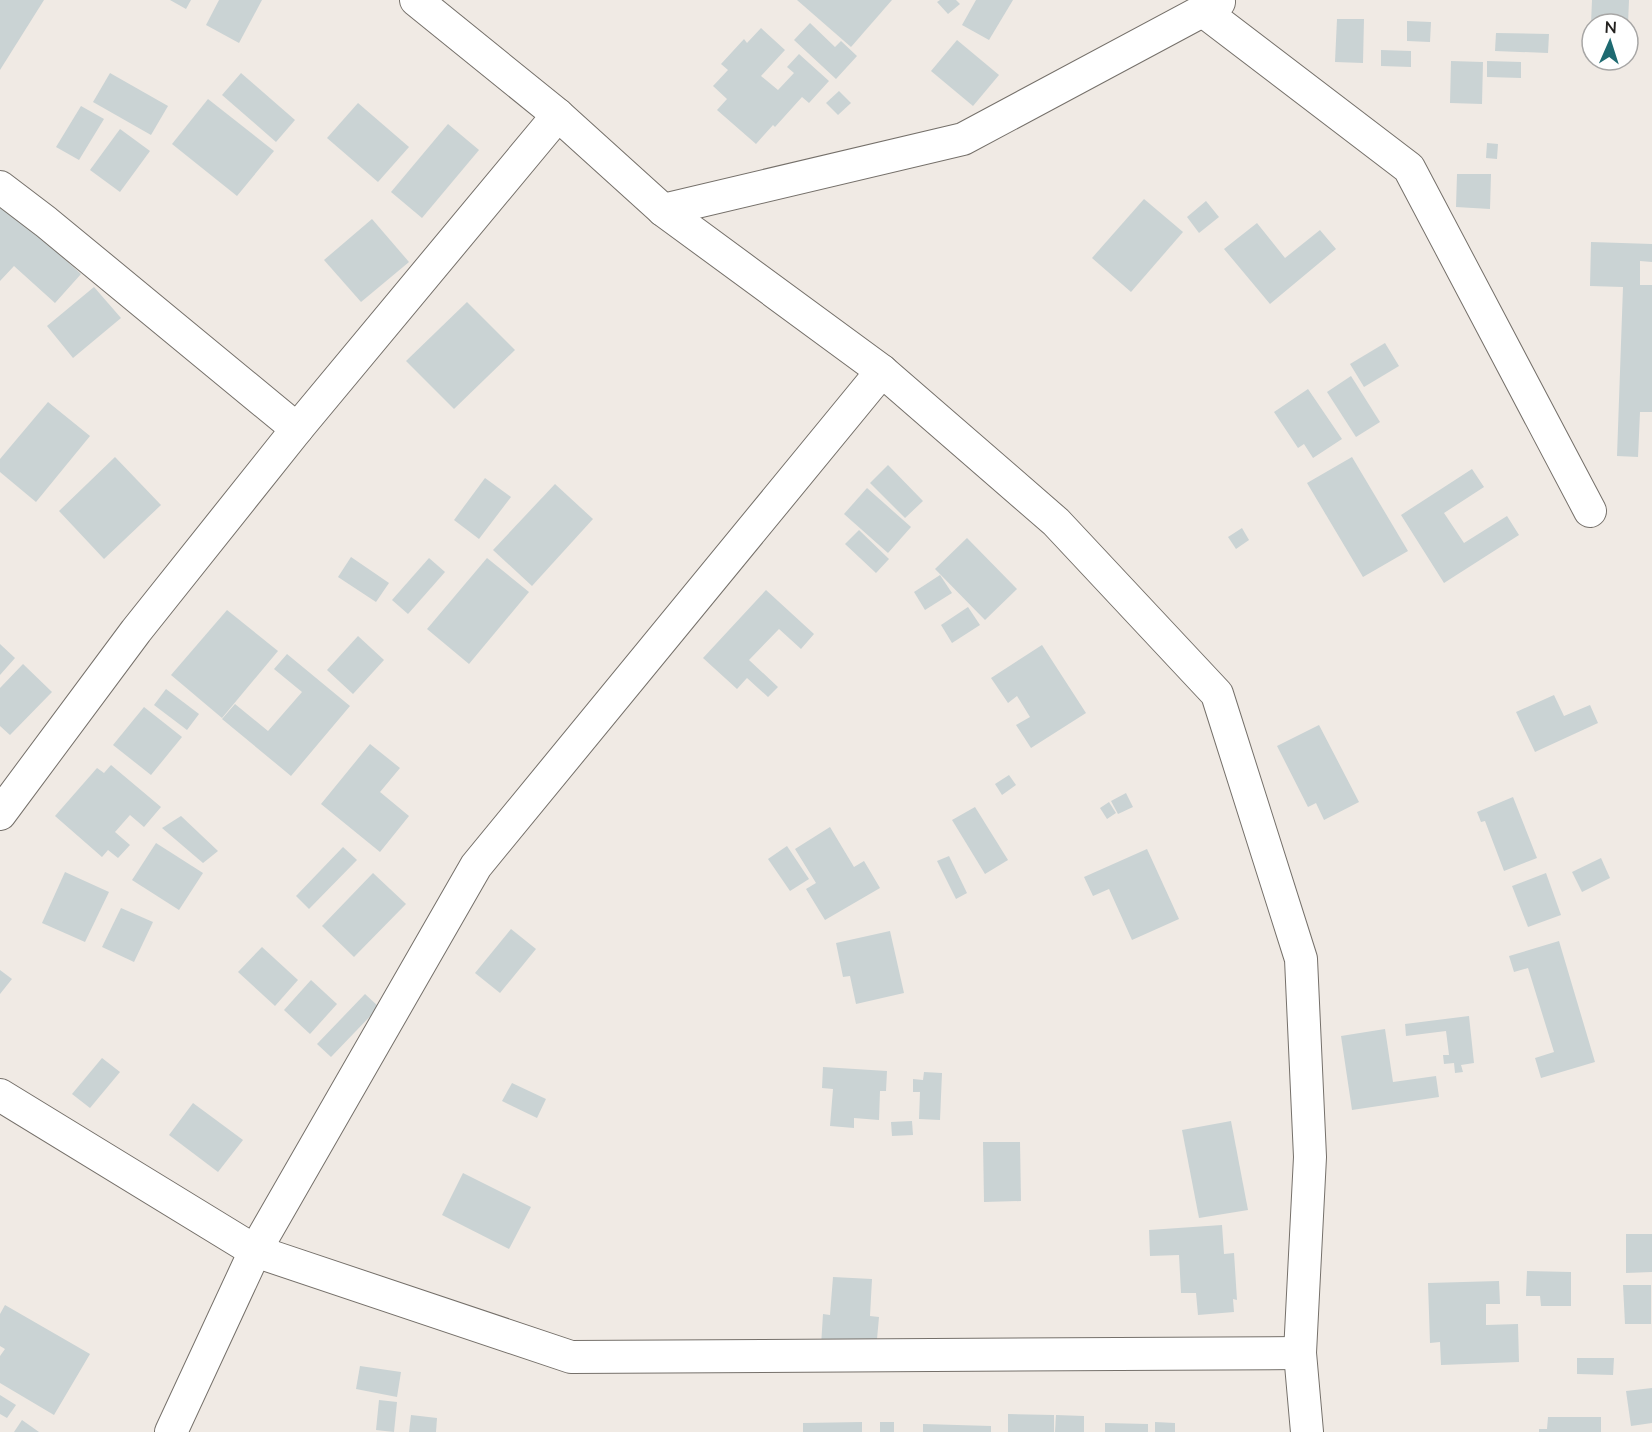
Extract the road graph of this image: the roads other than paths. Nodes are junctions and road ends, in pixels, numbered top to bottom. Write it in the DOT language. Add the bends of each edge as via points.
graph roads {
  1 [pos="416,0"];
  2 [pos="1212,5"];
  3 [pos="558,115"];
  4 [pos="0,187"];
  5 [pos="663,210"];
  6 [pos="882,371"];
  7 [pos="297,429"];
  8 [pos="1590,511"];
  9 [pos="0,814"];
  10 [pos="0,1095"];
  11 [pos="255,1251"];
  12 [pos="1300,1353"];
  13 [pos="171,1432"];
  14 [pos="1306,1432"];
  1 -- 3 [label="street"];
  2 -- 5 [label="street" via="963,139"];
  2 -- 8 [label="street" via="1409,168"];
  3 -- 5 [label="street"];
  3 -- 7 [label="street"];
  4 -- 7 [label="street"];
  5 -- 6 [label="street"];
  6 -- 11 [label="street" via="476,866"];
  6 -- 12 [label="street" via="1056,522 1217,694 1301,959 1310,1157"];
  7 -- 9 [label="street" via="136,632"];
  10 -- 11 [label="street"];
  11 -- 12 [label="street" via="571,1357"];
  11 -- 13 [label="street"];
  12 -- 14 [label="street"];
}
